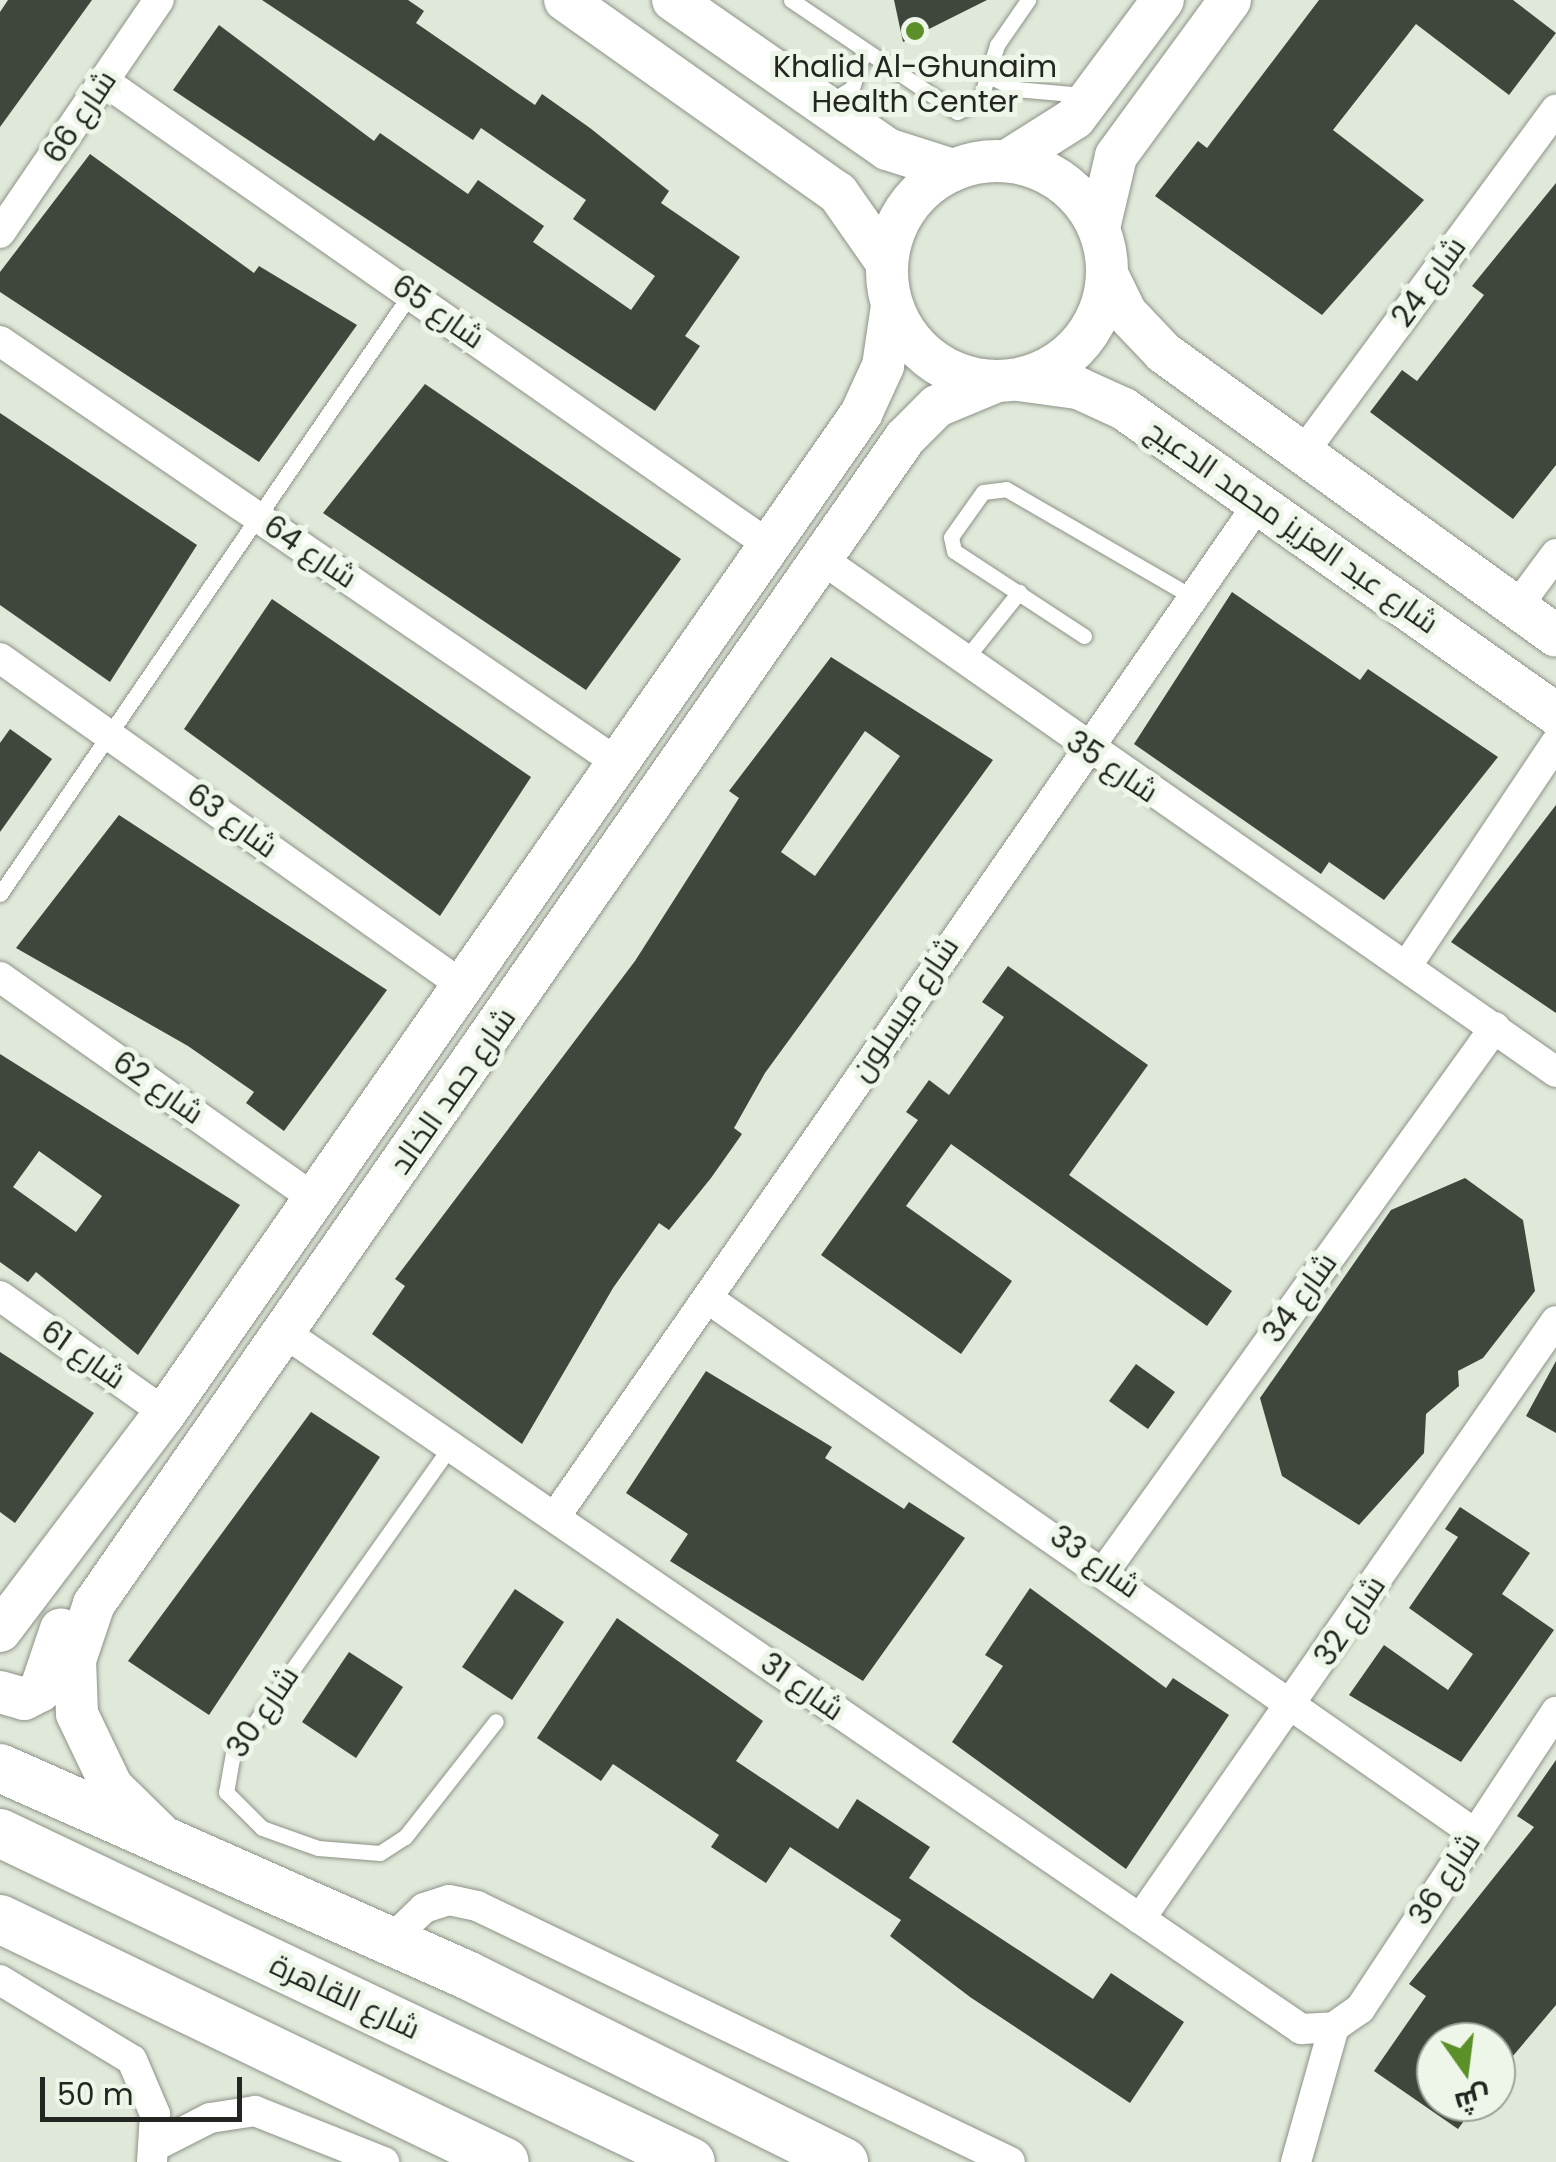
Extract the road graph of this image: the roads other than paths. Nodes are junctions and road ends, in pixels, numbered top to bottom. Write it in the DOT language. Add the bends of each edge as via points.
graph roads {
  1 [pos="159,0"];
  2 [pos="565,0"];
  3 [pos="673,0"];
  4 [pos="791,0"];
  5 [pos="1028,0"];
  6 [pos="1163,0"];
  7 [pos="1230,0"];
  8 [pos="863,55"];
  9 [pos="987,76"];
  10 [pos="104,81"];
  11 [pos="1092,96"];
  12 [pos="820,103"];
  13 [pos="1556,110"];
  14 [pos="866,135"];
  15 [pos="1007,162"];
  16 [pos="953,170"];
  17 [pos="828,187"];
  18 [pos="1099,228"];
  19 [pos="0,233"];
  20 [pos="887,263"];
  21 [pos="1108,274"];
  22 [pos="411,293"];
  23 [pos="892,306"];
  24 [pos="0,341"];
  25 [pos="1004,381"];
  26 [pos="1302,454"];
  27 [pos="1258,503"];
  28 [pos="263,520"];
  29 [pos="769,545"];
  30 [pos="1556,554"];
  31 [pos="823,560"];
  32 [pos="1018,592"];
  33 [pos="1187,594"];
  34 [pos="1516,608"];
  35 [pos="1084,636"];
  36 [pos="1556,636"];
  37 [pos="0,658"];
  38 [pos="964,662"];
  39 [pos="1556,714"];
  40 [pos="112,735"];
  41 [pos="1556,743"];
  42 [pos="1081,747"];
  43 [pos="618,763"];
  44 [pos="0,894"];
  45 [pos="1408,964"];
  46 [pos="0,978"];
  47 [pos="462,985"];
  48 [pos="1494,1027"];
  49 [pos="426,1038"];
  50 [pos="1556,1072"];
  51 [pos="464,1074"];
  52 [pos="380,1101"];
  53 [pos="426,1130"];
  54 [pos="315,1199"];
  55 [pos="0,1296"];
  56 [pos="710,1300"];
  57 [pos="1556,1321"];
  58 [pos="285,1334"];
  59 [pos="165,1413"];
  60 [pos="450,1447"];
  61 [pos="556,1518"];
  62 [pos="1106,1569"];
  63 [pos="110,1580"];
  64 [pos="8,1604"];
  65 [pos="0,1692"];
  66 [pos="1294,1703"];
  67 [pos="1556,1712"];
  68 [pos="496,1721"];
  69 [pos="0,1768"];
  70 [pos="0,1833"];
  71 [pos="1474,1833"];
  72 [pos="172,1844"];
  73 [pos="1140,1919"];
  74 [pos="0,1920"];
  75 [pos="390,1941"];
  76 [pos="0,1955"];
  77 [pos="0,1980"];
  78 [pos="1328,2029"];
  79 [pos="156,2153"];
  80 [pos="384,2162"];
  81 [pos="434,2162"];
  82 [pos="506,2162"];
  83 [pos="691,2162"];
  84 [pos="844,2162"];
  85 [pos="1010,2162"];
  86 [pos="1296,2162"];
  1 -- 10 [label="street, شارع 66"];
  2 -- 17 [label="street"];
  3 -- 12 [label="street"];
  4 -- 8 [label="lane"];
  5 -- 9 [label="lane"];
  6 -- 11 [label="street"];
  7 -- 18 [label="street" via="1116,156"];
  8 -- 9 [label="lane" via="958,112 980,102"];
  8 -- 12 [label="lane" via="852,88"];
  9 -- 11 [label="lane" via="1030,92"];
  10 -- 19 [label="street, شارع 66"];
  10 -- 22 [label="street, شارع 65"];
  11 -- 15 [label="street" via="1066,128"];
  12 -- 14 [label="street"];
  13 -- 26 [label="street, شارع 24"];
  14 -- 16 [label="street" via="911,162"];
  14 -- 17 [label="street" via="866,160 851,180"];
  15 -- 16 [label="street"];
  15 -- 18 [label="street" via="1055,177"];
  16 -- 20 [label="street" via="907,207"];
  17 -- 20 [label="street" via="859,212"];
  18 -- 21 [label="street"];
  20 -- 23 [label="street"];
  21 -- 25 [label="street" via="1080,344"];
  21 -- 26 [label="street" via="1151,342"];
  22 -- 28 [label="lane"];
  22 -- 29 [label="street, شارع 65"];
  23 -- 25 [label="street" via="924,354"];
  23 -- 29 [label="street, شارع حمد الخالد" via="874,394"];
  24 -- 28 [label="street, شارع 64"];
  25 -- 27 [label="street, شارع عبد العزيز محمد الدعيج" via="1105,398"];
  25 -- 31 [label="street, شارع حمد الخالد" via="924,416"];
  26 -- 34 [label="street"];
  27 -- 33 [label="street, شارع ميسلون"];
  27 -- 39 [label="street, شارع عبد العزيز محمد الدعيج"];
  28 -- 40 [label="lane"];
  28 -- 43 [label="street, شارع 64"];
  29 -- 43 [label="street, شارع حمد الخالد"];
  30 -- 34 [label="street"];
  31 -- 38 [label="street, شارع 35"];
  31 -- 51 [label="street, شارع حمد الخالد"];
  32 -- 33 [label="lane" via="950,545 983,492 1006,489"];
  32 -- 35 [label="lane"];
  32 -- 38 [label="lane"];
  33 -- 42 [label="street, شارع ميسلون"];
  34 -- 36 [label="street"];
  37 -- 40 [label="street, شارع 63"];
  38 -- 42 [label="street, شارع 35"];
  40 -- 44 [label="lane"];
  40 -- 47 [label="street, شارع 63"];
  41 -- 45 [label="street"];
  42 -- 45 [label="street, شارع 35"];
  42 -- 56 [label="street, شارع ميسلون"];
  43 -- 47 [label="street, شارع حمد الخالد"];
  45 -- 48 [label="street, شارع 35"];
  46 -- 54 [label="street, شارع 62"];
  47 -- 49 [label="street, شارع حمد الخالد"];
  48 -- 50 [label="street, شارع 35"];
  48 -- 62 [label="street, شارع 34"];
  49 -- 51 [label="street" via="440,1070"];
  49 -- 52 [label="street, شارع حمد الخالد"];
  51 -- 53 [label="street, شارع حمد الخالد"];
  52 -- 53 [label="street" via="406,1099"];
  52 -- 54 [label="street, شارع حمد الخالد"];
  53 -- 58 [label="street, شارع حمد الخالد"];
  54 -- 59 [label="street, شارع حمد الخالد"];
  55 -- 59 [label="street, شارع 61"];
  56 -- 61 [label="street, شارع ميسلون"];
  56 -- 62 [label="street, شارع 33"];
  57 -- 66 [label="street, شارع 32"];
  58 -- 60 [label="street, شارع 31"];
  58 -- 63 [label="street, شارع حمد الخالد"];
  59 -- 64 [label="street, شارع حمد الخالد"];
  60 -- 61 [label="street, شارع 31"];
  60 -- 68 [label="lane, شارع 30" via="232,1753 226,1792 262,1828 318,1848 380,1852 404,1837"];
  61 -- 73 [label="street, شارع 31"];
  62 -- 66 [label="street, شارع 33"];
  63 -- 65 [label="street" via="68,1616 40,1690 24,1698"];
  63 -- 72 [label="street, شارع حمد الخالد" via="75,1660 77,1714 112,1787"];
  66 -- 71 [label="street, شارع 33"];
  66 -- 73 [label="street, شارع 32"];
  67 -- 71 [label="street, شارع 36"];
  69 -- 72 [label="main road"];
  70 -- 83 [label="main road, شارع القاهرة"];
  71 -- 78 [label="street, شارع 36" via="1364,2004"];
  72 -- 75 [label="main road"];
  73 -- 78 [label="street, شارع 31" via="1286,2023"];
  74 -- 82 [label="main road"];
  75 -- 84 [label="main road"];
  75 -- 85 [label="street" via="424,1908 449,1900 477,1906"];
  76 -- 81 [label="main road"];
  77 -- 79 [label="street" via="118,2046 142,2077"];
  78 -- 86 [label="street"];
  79 -- 80 [label="street" via="210,2118 255,2111"];
}
